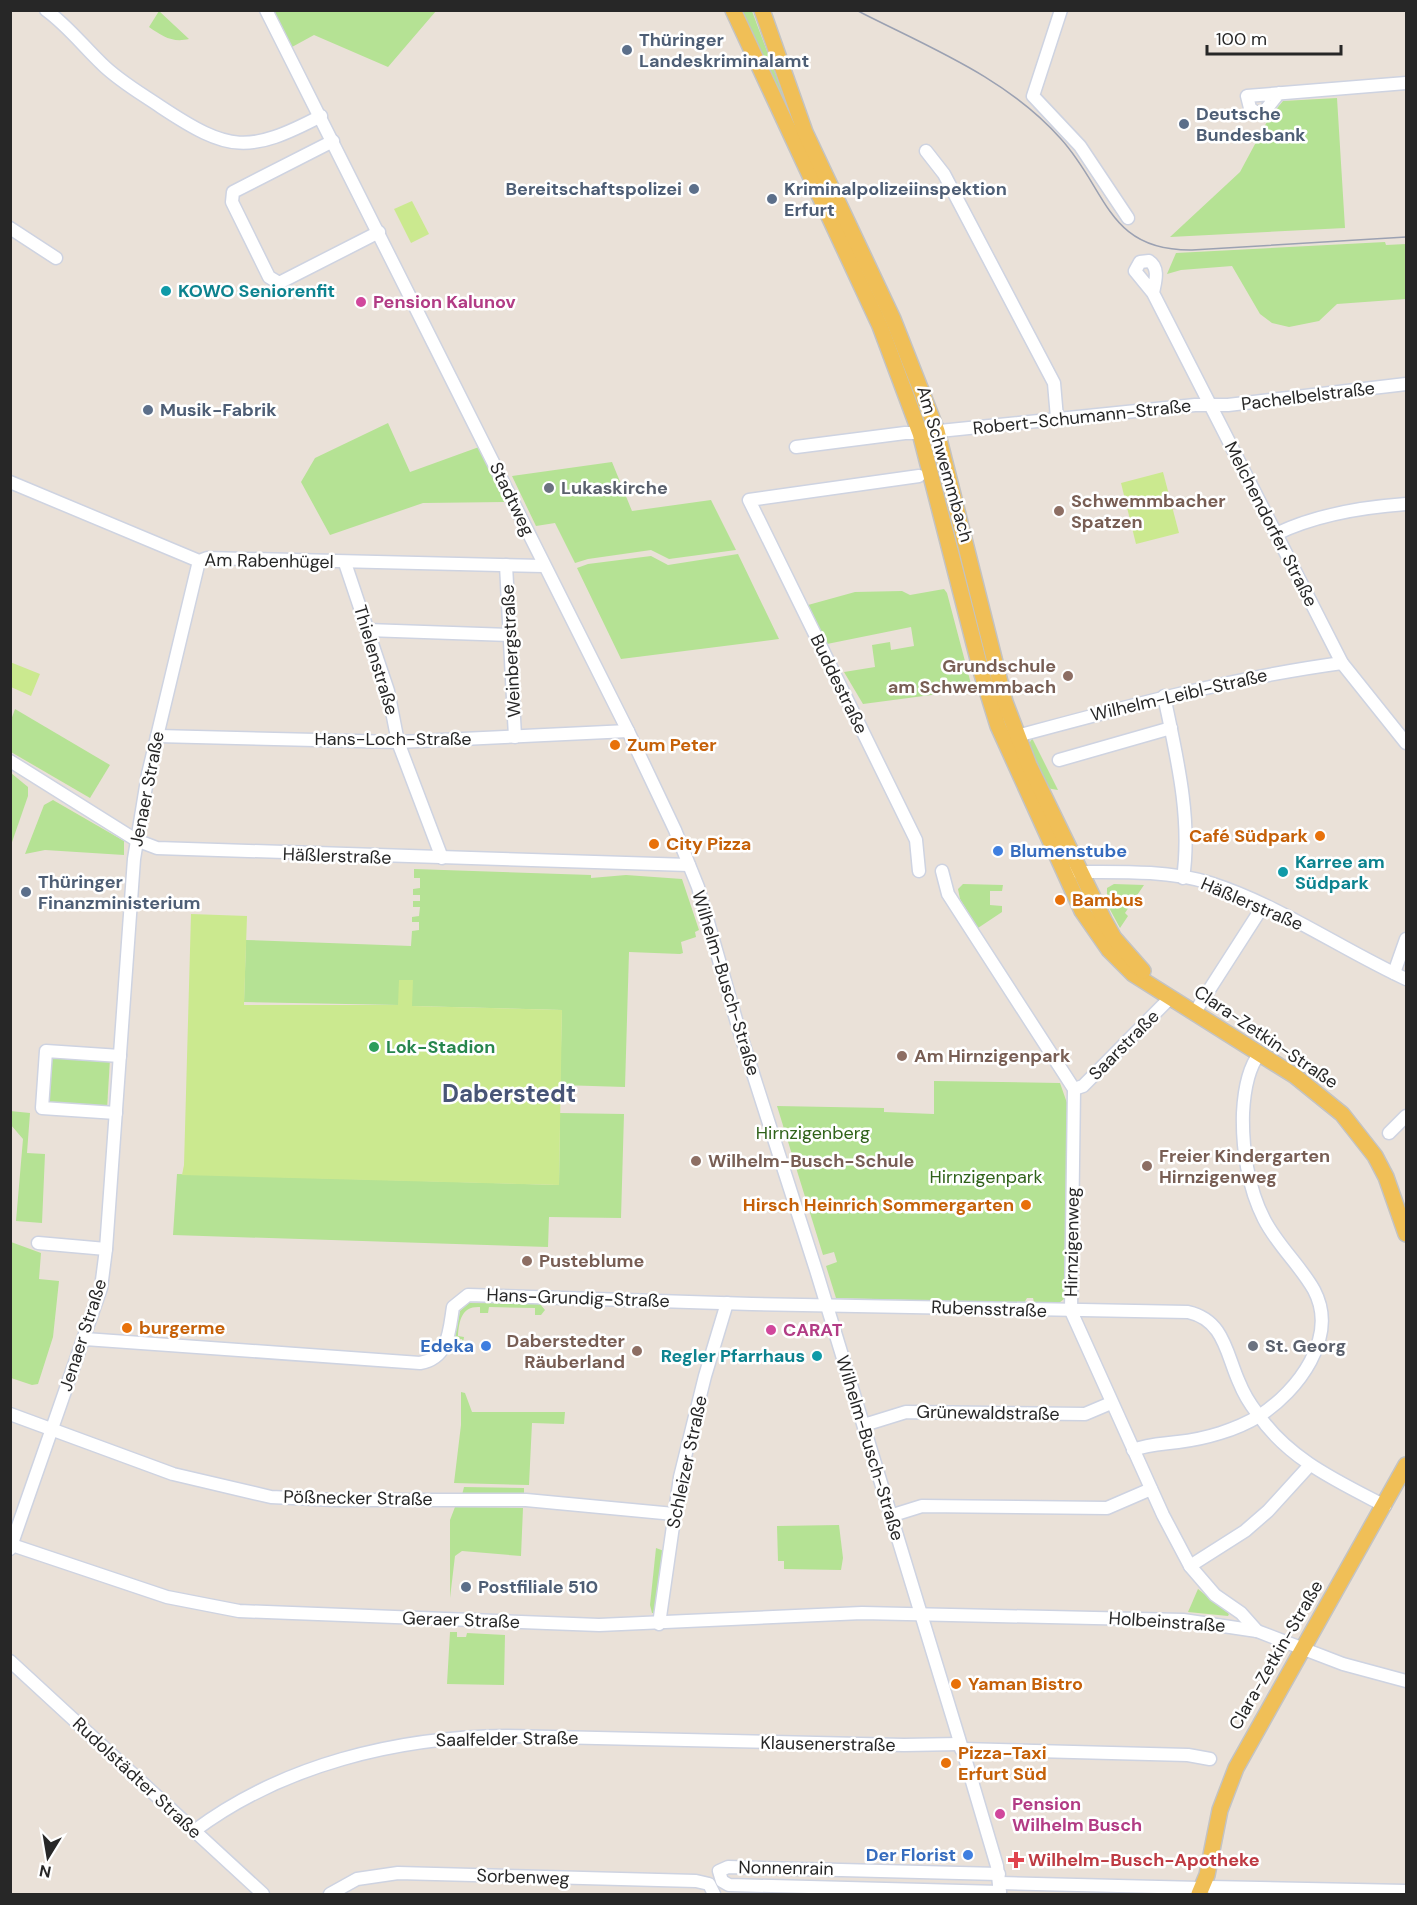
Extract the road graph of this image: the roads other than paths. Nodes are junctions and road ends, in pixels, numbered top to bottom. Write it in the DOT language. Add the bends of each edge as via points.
graph roads {
  1 [pos="46,10"];
  2 [pos="266,10"];
  3 [pos="733,10"];
  4 [pos="762,10"];
  5 [pos="1061,10"];
  6 [pos="1407,83"];
  7 [pos="1279,93"];
  8 [pos="321,116"];
  9 [pos="332,138"];
  10 [pos="926,151"];
  11 [pos="837,215"];
  12 [pos="1128,218"];
  13 [pos="10,228"];
  14 [pos="379,232"];
  15 [pos="56,258"];
  16 [pos="1153,293"];
  17 [pos="1407,384"];
  18 [pos="1209,406"];
  19 [pos="1058,418"];
  20 [pos="937,431"];
  21 [pos="920,434"];
  22 [pos="796,447"];
  23 [pos="919,476"];
  24 [pos="10,482"];
  25 [pos="1407,504"];
  26 [pos="1276,534"];
  27 [pos="199,561"];
  28 [pos="345,563"];
  29 [pos="506,565"];
  30 [pos="544,566"];
  31 [pos="367,630"];
  32 [pos="510,635"];
  33 [pos="1342,663"];
  34 [pos="1164,696"];
  35 [pos="1171,728"];
  36 [pos="628,731"];
  37 [pos="157,736"];
  38 [pos="1017,736"];
  39 [pos="515,737"];
  40 [pos="398,742"];
  41 [pos="1407,743"];
  42 [pos="1059,760"];
  43 [pos="10,761"];
  44 [pos="136,840"];
  45 [pos="442,858"];
  46 [pos="689,865"];
  47 [pos="919,871"];
  48 [pos="942,871"];
  49 [pos="1064,872"];
  50 [pos="1081,872"];
  51 [pos="1183,878"];
  52 [pos="1263,906"];
  53 [pos="1406,939"];
  54 [pos="1394,973"];
  55 [pos="1407,979"];
  56 [pos="1171,997"];
  57 [pos="1195,1012"];
  58 [pos="1260,1053"];
  59 [pos="120,1056"];
  60 [pos="1074,1089"];
  61 [pos="116,1113"];
  62 [pos="1407,1116"];
  63 [pos="1389,1133"];
  64 [pos="1407,1234"];
  65 [pos="38,1244"];
  66 [pos="106,1250"];
  67 [pos="727,1303"];
  68 [pos="826,1305"];
  69 [pos="1071,1311"];
  70 [pos="85,1339"];
  71 [pos="1112,1403"];
  72 [pos="10,1414"];
  73 [pos="1258,1416"];
  74 [pos="864,1425"];
  75 [pos="52,1429"];
  76 [pos="1133,1449"];
  77 [pos="1407,1465"];
  78 [pos="1309,1466"];
  79 [pos="1151,1489"];
  80 [pos="1385,1506"];
  81 [pos="674,1514"];
  82 [pos="890,1516"];
  83 [pos="11,1547"];
  84 [pos="1190,1566"];
  85 [pos="920,1616"];
  86 [pos="659,1624"];
  87 [pos="1257,1632"];
  88 [pos="1302,1649"];
  89 [pos="10,1660"];
  90 [pos="1407,1680"];
  91 [pos="696,1740"];
  92 [pos="960,1746"];
  93 [pos="1210,1759"];
  94 [pos="194,1831"];
  95 [pos="1000,1886"];
  96 [pos="1205,1888"];
  97 [pos="1407,1891"];
  98 [pos="263,1894"];
  99 [pos="330,1894"];
  100 [pos="714,1894"];
  1 -- 8 [label="street" via="67,26 103,66 213,138 240,143 267,140"];
  2 -- 8 [label="street, Stadtweg"];
  3 -- 11 [label="main road, Am Schwemmbach"];
  4 -- 11 [label="main road, Am Schwemmbach"];
  5 -- 12 [label="street" via="1033,96 1080,146"];
  6 -- 7 [label="street"];
  8 -- 9 [label="street, Stadtweg"];
  9 -- 14 [label="street, Stadtweg"];
  9 -- 14 [label="street" via="233,192 232,202 265,268 272,281 279,283"];
  10 -- 19 [label="street" via="944,174 1054,383"];
  11 -- 20 [label="main road, Am Schwemmbach" via="909,357"];
  11 -- 21 [label="main road, Am Schwemmbach"];
  13 -- 15 [label="street"];
  14 -- 30 [label="street, Stadtweg"];
  16 -- 18 [label="street, Melchendorfer Straße"];
  17 -- 18 [label="street, Pachelbelstraße"];
  18 -- 19 [label="street, Robert-Schumann-Straße"];
  18 -- 26 [label="street, Melchendorfer Straße"];
  19 -- 20 [label="street, Robert-Schumann-Straße"];
  20 -- 21 [label="street, Robert-Schumann-Straße"];
  20 -- 38 [label="main road, Am Schwemmbach" via="994,668"];
  21 -- 22 [label="street, Robert-Schumann-Straße" via="905,432"];
  21 -- 49 [label="main road, Am Schwemmbach" via="988,696 1013,764"];
  23 -- 47 [label="street, Buddestraße" via="749,500 916,840"];
  24 -- 27 [label="street, Am Rabenhügel"];
  25 -- 26 [label="street" via="1332,516"];
  26 -- 33 [label="street, Melchendorfer Straße"];
  27 -- 28 [label="street, Am Rabenhügel" via="207,558"];
  27 -- 37 [label="street, Jenaer Straße"];
  28 -- 29 [label="street, Am Rabenhügel"];
  28 -- 31 [label="street, Thielenstraße"];
  29 -- 30 [label="street, Am Rabenhügel"];
  29 -- 32 [label="street, Weinbergstraße"];
  30 -- 36 [label="street, Stadtweg"];
  31 -- 32 [label="street"];
  31 -- 40 [label="street, Thielenstraße" via="388,691"];
  32 -- 39 [label="street, Weinbergstraße"];
  33 -- 34 [label="street, Wilhelm-Leibl-Straße" via="1247,677"];
  33 -- 41 [label="street, Melchendorfer Straße"];
  34 -- 35 [label="street"];
  34 -- 38 [label="street, Wilhelm-Leibl-Straße"];
  35 -- 42 [label="street, Wilhelm-Leibl-Straße"];
  35 -- 51 [label="street" via="1186,830"];
  36 -- 39 [label="street, Hans-Loch-Straße"];
  36 -- 46 [label="street, Stadtweg"];
  37 -- 40 [label="street, Hans-Loch-Straße"];
  37 -- 44 [label="street, Jenaer Straße"];
  38 -- 50 [label="main road, Am Schwemmbach"];
  39 -- 40 [label="street, Hans-Loch-Straße"];
  40 -- 45 [label="street, Thielenstraße"];
  43 -- 44 [label="street, Häßlerstraße"];
  44 -- 45 [label="street, Häßlerstraße" via="157,848 185,851"];
  44 -- 59 [label="street, Jenaer Straße"];
  45 -- 46 [label="street, Häßlerstraße"];
  46 -- 68 [label="street, Wilhelm-Busch-Straße"];
  48 -- 60 [label="street" via="948,894"];
  49 -- 50 [label="street, Häßlerstraße"];
  49 -- 56 [label="main road, Clara-Zetkin-Straße" via="1082,911 1109,950 1133,974"];
  50 -- 51 [label="street, Häßlerstraße"];
  50 -- 56 [label="main road, Clara-Zetkin-Straße" via="1114,938"];
  51 -- 52 [label="street, Häßlerstraße" via="1210,884"];
  52 -- 54 [label="street, Häßlerstraße"];
  52 -- 57 [label="street"];
  53 -- 54 [label="street"];
  54 -- 55 [label="street, Häßlerstraße"];
  56 -- 57 [label="main road, Clara-Zetkin-Straße"];
  56 -- 60 [label="street, Saarstraße" via="1083,1086"];
  57 -- 58 [label="main road, Clara-Zetkin-Straße"];
  58 -- 64 [label="main road, Clara-Zetkin-Straße" via="1320,1094 1360,1133 1386,1177"];
  58 -- 73 [label="street" via="1254,1060 1244,1102 1250,1180 1267,1226 1317,1296 1321,1320 1316,1349 1302,1377 1290,1392"];
  59 -- 61 [label="street, Jenaer Straße"];
  59 -- 61 [label="street" via="46,1051 42,1108"];
  60 -- 69 [label="street, Hirnzigenweg"];
  61 -- 66 [label="street, Jenaer Straße"];
  62 -- 63 [label="street"];
  65 -- 66 [label="street"];
  66 -- 70 [label="street, Jenaer Straße" via="99,1295"];
  67 -- 68 [label="street, Hans-Grundig-Straße"];
  67 -- 70 [label="street, Hans-Grundig-Straße" via="468,1295 453,1307 442,1351 420,1363"];
  67 -- 81 [label="street, Schleizer Straße" via="690,1434"];
  68 -- 69 [label="street, Rubensstraße"];
  68 -- 74 [label="street, Wilhelm-Busch-Straße"];
  69 -- 71 [label="street, Hirnzigenweg"];
  69 -- 73 [label="street, Rubensstraße" via="1199,1315 1220,1333 1238,1381"];
  70 -- 75 [label="street, Jenaer Straße"];
  71 -- 74 [label="street, Grünewaldstraße" via="1085,1414 906,1412"];
  71 -- 76 [label="street, Hirnzigenweg"];
  72 -- 75 [label="street, Pößnecker Straße"];
  73 -- 76 [label="street" via="1205,1437"];
  73 -- 78 [label="street, Rubensstraße"];
  74 -- 82 [label="street, Wilhelm-Busch-Straße"];
  75 -- 81 [label="street, Pößnecker Straße" via="173,1474 271,1497 526,1500"];
  75 -- 83 [label="street, Jenaer Straße"];
  76 -- 79 [label="street, Hirnzigenweg"];
  77 -- 80 [label="main road, Clara-Zetkin-Straße"];
  78 -- 80 [label="street, Rubensstraße"];
  78 -- 84 [label="street" via="1260,1518"];
  79 -- 82 [label="street" via="1107,1508 922,1506"];
  79 -- 84 [label="street, Hirnzigenweg"];
  80 -- 88 [label="main road, Clara-Zetkin-Straße"];
  81 -- 86 [label="street, Schleizer Straße"];
  82 -- 85 [label="street, Wilhelm-Busch-Straße"];
  83 -- 86 [label="street, Geraer Straße" via="167,1597 239,1611 475,1622"];
  84 -- 87 [label="street, Hirnzigenweg" via="1215,1595 1241,1613"];
  85 -- 86 [label="street, Geraer Straße" via="834,1614"];
  85 -- 87 [label="street, Holbeinstraße" via="942,1613 1183,1620"];
  85 -- 92 [label="street, Wilhelm-Busch-Straße"];
  87 -- 88 [label="street, Holbeinstraße"];
  88 -- 90 [label="street, Holbeinstraße"];
  88 -- 96 [label="main road, Clara-Zetkin-Straße" via="1226,1789"];
  89 -- 94 [label="street, Rudolstädter Straße"];
  91 -- 92 [label="street, Klausenerstraße"];
  91 -- 94 [label="street, Saalfelder Straße" via="476,1736 407,1744 304,1772 260,1791"];
  92 -- 93 [label="street, Klausenerstraße"];
  92 -- 95 [label="street, Wilhelm-Busch-Straße"];
  94 -- 98 [label="street, Rudolstädter Straße"];
  95 -- 95 [label="street, Nonnenrain" via="736,1867 719,1872 722,1881 729,1885"];
  95 -- 96 [label="street, Nonnenrain"];
  96 -- 97 [label="street, Nonnenrain"];
  99 -- 100 [label="street, Sorbenweg" via="357,1879 398,1873 696,1881 709,1884"];
}
